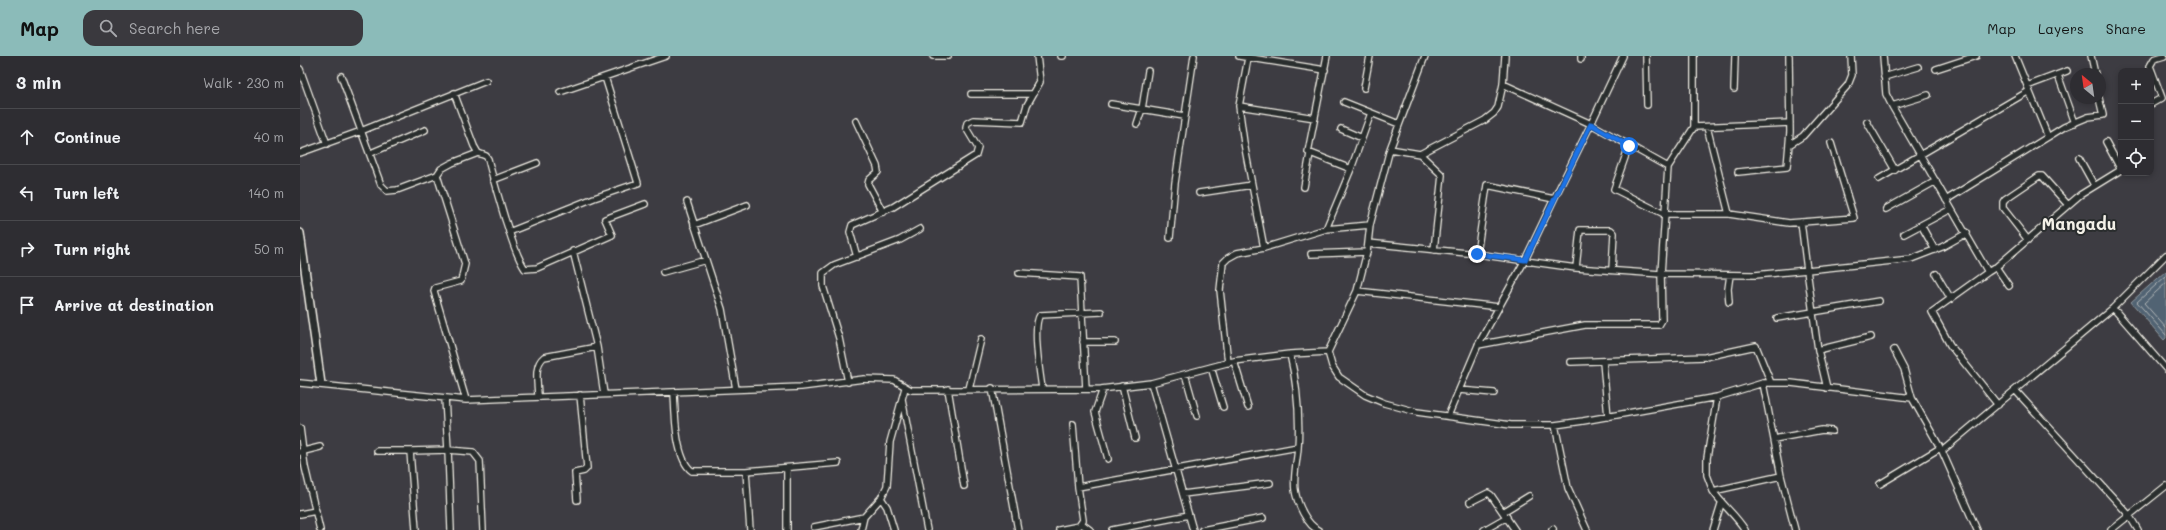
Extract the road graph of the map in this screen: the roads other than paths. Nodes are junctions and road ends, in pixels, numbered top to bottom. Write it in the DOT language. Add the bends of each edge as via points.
graph roads {
  1 [pos="666,56"];
  2 [pos="933,56"];
  3 [pos="948,56"];
  4 [pos="1037,56"];
  5 [pos="1194,56"];
  6 [pos="1239,56"];
  7 [pos="1327,56"];
  8 [pos="1370,56"];
  9 [pos="1425,56"];
  10 [pos="1505,56"];
  11 [pos="1623,56"];
  12 [pos="1646,56"];
  13 [pos="1694,56"];
  14 [pos="1735,56"];
  15 [pos="1789,56"];
  16 [pos="1851,56"];
  17 [pos="1883,56"];
  18 [pos="1976,56"];
  19 [pos="2015,56"];
  20 [pos="2092,56"];
  21 [pos="2164,56"];
  22 [pos="1248,58"];
  23 [pos="1918,67"];
  24 [pos="2094,68"];
  25 [pos="2151,68"];
  26 [pos="300,69"];
  27 [pos="1936,69"];
  28 [pos="1324,70"];
  29 [pos="1148,71"];
  30 [pos="2067,71"];
  31 [pos="2058,74"];
  32 [pos="341,76"];
  33 [pos="605,77"];
  34 [pos="1884,77"];
  35 [pos="2154,77"];
  36 [pos="486,81"];
  37 [pos="1503,84"];
  38 [pos="1364,88"];
  39 [pos="2028,88"];
  40 [pos="1734,89"];
  41 [pos="560,92"];
  42 [pos="454,93"];
  43 [pos="972,94"];
  44 [pos="1033,94"];
  45 [pos="1928,95"];
  46 [pos="1344,102"];
  47 [pos="2154,102"];
  48 [pos="1111,104"];
  49 [pos="2100,104"];
  50 [pos="1647,105"];
  51 [pos="1239,106"];
  52 [pos="1892,106"];
  53 [pos="1142,109"];
  54 [pos="1370,113"];
  55 [pos="1184,116"];
  56 [pos="1315,118"];
  57 [pos="856,121"];
  58 [pos="1868,122"];
  59 [pos="1790,123"];
  60 [pos="2075,123"];
  61 [pos="1136,124"];
  62 [pos="1399,124"];
  63 [pos="1591,124"];
  64 [pos="1694,127"];
  65 [pos="1706,127"];
  66 [pos="1341,129"];
  67 [pos="425,130"];
  68 [pos="361,131"];
  69 [pos="2048,137"];
  70 [pos="1362,138"];
  71 [pos="2106,142"];
  72 [pos="1831,143"];
  73 [pos="327,144"];
  74 [pos="1789,145"];
  75 [pos="1629,146"];
  76 [pos="1390,149"];
  77 [pos="300,153"];
  78 [pos="371,153"];
  79 [pos="478,153"];
  80 [pos="1310,154"];
  81 [pos="1420,154"];
  82 [pos="1921,155"];
  83 [pos="2079,158"];
  84 [pos="537,163"];
  85 [pos="1668,167"];
  86 [pos="1351,169"];
  87 [pos="1895,170"];
  88 [pos="1738,172"];
  89 [pos="437,175"];
  90 [pos="1879,179"];
  91 [pos="493,180"];
  92 [pos="1936,181"];
  93 [pos="1252,185"];
  94 [pos="2094,185"];
  95 [pos="1304,187"];
  96 [pos="1199,193"];
  97 [pos="1554,199"];
  98 [pos="1946,200"];
  99 [pos="687,202"];
  100 [pos="645,204"];
  101 [pos="747,205"];
  102 [pos="2068,205"];
  103 [pos="1886,209"];
  104 [pos="1951,209"];
  105 [pos="883,212"];
  106 [pos="1664,214"];
  107 [pos="1729,214"];
  108 [pos="1801,222"];
  109 [pos="694,225"];
  110 [pos="1370,225"];
  111 [pos="1921,225"];
  112 [pos="920,229"];
  113 [pos="1326,230"];
  114 [pos="509,232"];
  115 [pos="300,233"];
  116 [pos="1967,233"];
  117 [pos="1904,234"];
  118 [pos="1170,238"];
  119 [pos="2028,240"];
  120 [pos="1368,243"];
  121 [pos="1264,248"];
  122 [pos="1434,250"];
  123 [pos="1935,250"];
  124 [pos="573,251"];
  125 [pos="1367,252"];
  126 [pos="1311,254"];
  127 [pos="1477,254"];
  128 [pos="2166,255"];
  129 [pos="857,257"];
  130 [pos="706,260"];
  131 [pos="1525,260"];
  132 [pos="1996,267"];
  133 [pos="1576,268"];
  134 [pos="1612,270"];
  135 [pos="1806,270"];
  136 [pos="663,272"];
  137 [pos="1988,272"];
  138 [pos="1019,273"];
  139 [pos="1661,274"];
  140 [pos="1936,274"];
  141 [pos="1730,275"];
  142 [pos="303,277"];
  143 [pos="2009,286"];
  144 [pos="1357,291"];
  145 [pos="1951,299"];
  146 [pos="1879,301"];
  147 [pos="1730,302"];
  148 [pos="1499,307"];
  149 [pos="2113,308"];
  150 [pos="1082,312"];
  151 [pos="1101,312"];
  152 [pos="1812,313"];
  153 [pos="1777,318"];
  154 [pos="1871,337"];
  155 [pos="981,339"];
  156 [pos="1083,342"];
  157 [pos="1115,342"];
  158 [pos="1478,345"];
  159 [pos="597,347"];
  160 [pos="1818,350"];
  161 [pos="1894,350"];
  162 [pos="1328,352"];
  163 [pos="1290,354"];
  164 [pos="1231,362"];
  165 [pos="1571,362"];
  166 [pos="1603,362"];
  167 [pos="1211,367"];
  168 [pos="2166,369"];
  169 [pos="1185,374"];
  170 [pos="848,382"];
  171 [pos="300,383"];
  172 [pos="1151,383"];
  173 [pos="1763,383"];
  174 [pos="1771,383"];
  175 [pos="321,384"];
  176 [pos="1122,386"];
  177 [pos="905,388"];
  178 [pos="992,388"];
  179 [pos="1042,388"];
  180 [pos="1827,388"];
  181 [pos="736,389"];
  182 [pos="948,389"];
  183 [pos="969,389"];
  184 [pos="1086,389"];
  185 [pos="1103,389"];
  186 [pos="1459,390"];
  187 [pos="2015,390"];
  188 [pos="674,392"];
  189 [pos="1494,393"];
  190 [pos="580,394"];
  191 [pos="604,394"];
  192 [pos="538,397"];
  193 [pos="1717,397"];
  194 [pos="445,398"];
  195 [pos="901,398"];
  196 [pos="1912,398"];
  197 [pos="466,400"];
  198 [pos="1998,405"];
  199 [pos="1223,407"];
  200 [pos="1248,407"];
  201 [pos="1198,416"];
  202 [pos="1448,416"];
  203 [pos="1608,417"];
  204 [pos="1073,424"];
  205 [pos="1555,425"];
  206 [pos="300,428"];
  207 [pos="1832,431"];
  208 [pos="1135,438"];
  209 [pos="1774,440"];
  210 [pos="320,447"];
  211 [pos="1298,447"];
  212 [pos="448,450"];
  213 [pos="1941,450"];
  214 [pos="377,451"];
  215 [pos="410,451"];
  216 [pos="302,452"];
  217 [pos="1108,459"];
  218 [pos="838,463"];
  219 [pos="787,468"];
  220 [pos="1175,469"];
  221 [pos="746,470"];
  222 [pos="1781,476"];
  223 [pos="1270,483"];
  224 [pos="1880,484"];
  225 [pos="964,486"];
  226 [pos="2166,486"];
  227 [pos="1078,487"];
  228 [pos="1712,491"];
  229 [pos="1183,494"];
  230 [pos="1529,496"];
  231 [pos="881,498"];
  232 [pos="577,500"];
  233 [pos="1470,502"];
  234 [pos="1722,504"];
  235 [pos="316,511"];
  236 [pos="300,514"];
  237 [pos="1505,514"];
  238 [pos="1190,515"];
  239 [pos="2129,515"];
  240 [pos="864,517"];
  241 [pos="1263,518"];
  242 [pos="1082,524"];
  243 [pos="814,527"];
  244 [pos="320,530"];
  245 [pos="416,530"];
  246 [pos="451,530"];
  247 [pos="483,530"];
  248 [pos="750,530"];
  249 [pos="787,530"];
  250 [pos="861,530"];
  251 [pos="894,530"];
  252 [pos="927,530"];
  253 [pos="1018,530"];
  254 [pos="1059,530"];
  255 [pos="1090,530"];
  256 [pos="1112,530"];
  257 [pos="1193,530"];
  258 [pos="1202,530"];
  259 [pos="1314,530"];
  260 [pos="1484,530"];
  261 [pos="1515,530"];
  262 [pos="1587,530"];
  263 [pos="1713,530"];
  264 [pos="1745,530"];
  265 [pos="1795,530"];
  266 [pos="1977,530"];
  267 [pos="2111,530"];
  268 [pos="2138,530"];
  1 -- 33 [label="street"];
  2 -- 3 [label="street"];
  4 -- 44 [label="street" via="1040,82"];
  5 -- 55 [label="street"];
  6 -- 22 [label="street"];
  7 -- 28 [label="street"];
  8 -- 38 [label="street"];
  9 -- 62 [label="street"];
  10 -- 37 [label="street"];
  11 -- 63 [label="street"];
  12 -- 50 [label="street"];
  13 -- 64 [label="street"];
  14 -- 40 [label="street"];
  15 -- 59 [label="street"];
  16 -- 74 [label="street" via="1852,76 1848,85 1803,136"];
  17 -- 34 [label="street"];
  18 -- 27 [label="street"];
  19 -- 39 [label="street"];
  20 -- 24 [label="street"];
  21 -- 25 [label="street" via="2154,59"];
  22 -- 28 [label="street"];
  22 -- 51 [label="street"];
  23 -- 34 [label="street"];
  26 -- 73 [label="street"];
  28 -- 56 [label="street"];
  29 -- 53 [label="street"];
  30 -- 31 [label="street"];
  31 -- 39 [label="street"];
  31 -- 60 [label="street"];
  32 -- 68 [label="street"];
  33 -- 41 [label="street"];
  33 -- 114 [label="street" via="638,183"];
  34 -- 52 [label="street" via="1886,94"];
  35 -- 47 [label="street" via="2162,98"];
  36 -- 42 [label="street"];
  37 -- 63 [label="street"];
  37 -- 81 [label="street" via="1494,113"];
  39 -- 69 [label="street"];
  39 -- 82 [label="street"];
  42 -- 68 [label="street"];
  42 -- 79 [label="street"];
  43 -- 44 [label="street"];
  44 -- 105 [label="street" via="1022,122 973,120 967,123 966,128 978,148 976,155"];
  45 -- 52 [label="street"];
  46 -- 54 [label="street"];
  48 -- 53 [label="street"];
  49 -- 60 [label="street" via="2103,115"];
  51 -- 56 [label="street"];
  51 -- 93 [label="street"];
  52 -- 82 [label="street"];
  53 -- 55 [label="street"];
  53 -- 61 [label="street"];
  54 -- 62 [label="street"];
  54 -- 70 [label="street"];
  55 -- 118 [label="street"];
  56 -- 80 [label="street" via="1308,152"];
  57 -- 105 [label="street" via="877,166 878,172 868,184"];
  58 -- 87 [label="street"];
  59 -- 65 [label="street"];
  59 -- 74 [label="street"];
  60 -- 69 [label="street"];
  62 -- 76 [label="street"];
  63 -- 75 [label="street"];
  63 -- 97 [label="street"];
  64 -- 65 [label="street"];
  64 -- 85 [label="street"];
  65 -- 107 [label="street"];
  66 -- 70 [label="street"];
  67 -- 78 [label="street"];
  68 -- 73 [label="street"];
  68 -- 78 [label="street"];
  69 -- 98 [label="street"];
  70 -- 86 [label="street"];
  71 -- 94 [label="street" via="2120,168"];
  72 -- 108 [label="street" via="1854,218"];
  73 -- 77 [label="street"];
  74 -- 88 [label="street" via="1787,167"];
  75 -- 85 [label="street"];
  75 -- 106 [label="street" via="1614,189"];
  76 -- 81 [label="street"];
  76 -- 110 [label="street"];
  78 -- 89 [label="street" via="381,185 387,191 397,190"];
  79 -- 89 [label="street" via="452,163"];
  79 -- 91 [label="street" via="488,159"];
  80 -- 86 [label="street"];
  80 -- 95 [label="street"];
  81 -- 122 [label="street" via="1442,175"];
  82 -- 87 [label="street"];
  82 -- 92 [label="street"];
  83 -- 94 [label="street"];
  84 -- 91 [label="street"];
  85 -- 106 [label="street"];
  86 -- 113 [label="street"];
  87 -- 90 [label="street"];
  89 -- 197 [label="street" via="465,264 461,281 435,288 434,291"];
  91 -- 114 [label="street"];
  92 -- 98 [label="street"];
  92 -- 103 [label="street"];
  93 -- 96 [label="street"];
  93 -- 121 [label="street"];
  94 -- 102 [label="street"];
  97 -- 127 [label="street" via="1487,185"];
  97 -- 131 [label="street"];
  98 -- 104 [label="street"];
  99 -- 109 [label="street"];
  100 -- 124 [label="street" via="605,219 612,235"];
  101 -- 109 [label="street"];
  102 -- 119 [label="street"];
  102 -- 119 [label="street" via="2042,176 2038,176 2005,199 2003,208"];
  104 -- 111 [label="street"];
  104 -- 116 [label="street"];
  105 -- 129 [label="street" via="852,225 850,232"];
  106 -- 107 [label="street"];
  106 -- 139 [label="street"];
  107 -- 108 [label="street" via="1789,223"];
  108 -- 135 [label="street"];
  109 -- 130 [label="street"];
  110 -- 113 [label="street"];
  110 -- 120 [label="street"];
  111 -- 117 [label="street"];
  111 -- 123 [label="street"];
  112 -- 129 [label="street"];
  113 -- 121 [label="street"];
  114 -- 124 [label="street" via="519,261 525,269 537,268"];
  115 -- 142 [label="street"];
  116 -- 123 [label="street"];
  116 -- 137 [label="street"];
  119 -- 132 [label="street"];
  120 -- 122 [label="street"];
  120 -- 125 [label="street"];
  121 -- 164 [label="street" via="1237,253 1223,263 1220,290"];
  122 -- 127 [label="street"];
  123 -- 135 [label="street" via="1911,259"];
  124 -- 159 [label="street"];
  125 -- 126 [label="street"];
  125 -- 144 [label="street"];
  127 -- 131 [label="street"];
  128 -- 149 [label="street"];
  129 -- 170 [label="street" via="834,265 823,273 822,279 839,338"];
  130 -- 136 [label="street"];
  130 -- 181 [label="street" via="723,313"];
  131 -- 133 [label="street"];
  131 -- 148 [label="street"];
  132 -- 137 [label="street"];
  132 -- 143 [label="street"];
  133 -- 134 [label="street"];
  133 -- 134 [label="street" via="1581,228 1613,230"];
  134 -- 139 [label="street"];
  135 -- 141 [label="street"];
  135 -- 152 [label="street"];
  137 -- 145 [label="street"];
  138 -- 150 [label="street" via="1080,277"];
  139 -- 141 [label="street"];
  139 -- 158 [label="street" via="1662,320 1659,324 1585,326"];
  140 -- 145 [label="street"];
  141 -- 147 [label="street"];
  142 -- 175 [label="street"];
  144 -- 148 [label="street"];
  144 -- 162 [label="street"];
  145 -- 198 [label="street" via="1932,312 1950,345"];
  146 -- 152 [label="street"];
  148 -- 158 [label="street"];
  149 -- 168 [label="street"];
  149 -- 187 [label="street"];
  150 -- 151 [label="street"];
  150 -- 156 [label="street"];
  150 -- 179 [label="street" via="1044,314 1038,318 1037,356"];
  152 -- 153 [label="street"];
  152 -- 160 [label="street"];
  154 -- 160 [label="street"];
  155 -- 183 [label="street"];
  156 -- 157 [label="street"];
  156 -- 184 [label="street"];
  158 -- 186 [label="street"];
  159 -- 191 [label="street"];
  159 -- 192 [label="street" via="541,360 537,368"];
  160 -- 180 [label="street"];
  161 -- 196 [label="street" via="1904,369"];
  162 -- 163 [label="street"];
  162 -- 202 [label="street" via="1339,377 1365,395 1417,412"];
  163 -- 164 [label="street"];
  163 -- 211 [label="street" via="1295,375"];
  164 -- 167 [label="street"];
  164 -- 200 [label="street"];
  165 -- 166 [label="street"];
  166 -- 174 [label="street" via="1705,357 1756,346"];
  166 -- 203 [label="street"];
  167 -- 169 [label="street"];
  167 -- 199 [label="street"];
  169 -- 172 [label="street"];
  169 -- 201 [label="street"];
  170 -- 177 [label="street" via="864,379 894,380"];
  170 -- 181 [label="street" via="801,387"];
  171 -- 175 [label="street"];
  172 -- 176 [label="street"];
  172 -- 220 [label="street"];
  173 -- 174 [label="street"];
  173 -- 193 [label="street"];
  173 -- 209 [label="street"];
  174 -- 180 [label="street"];
  175 -- 194 [label="street"];
  176 -- 185 [label="street"];
  176 -- 208 [label="street"];
  177 -- 182 [label="street"];
  177 -- 195 [label="street"];
  178 -- 179 [label="street"];
  178 -- 183 [label="street"];
  178 -- 253 [label="street"];
  179 -- 184 [label="street"];
  180 -- 196 [label="street"];
  181 -- 188 [label="street"];
  182 -- 183 [label="street"];
  182 -- 225 [label="street"];
  184 -- 185 [label="street"];
  185 -- 217 [label="street" via="1095,412"];
  186 -- 189 [label="street"];
  186 -- 202 [label="street"];
  187 -- 198 [label="street"];
  187 -- 239 [label="street"];
  188 -- 191 [label="street"];
  188 -- 221 [label="street" via="677,433 688,468 692,471"];
  190 -- 191 [label="street"];
  190 -- 192 [label="street"];
  190 -- 232 [label="street" via="587,468 575,473"];
  192 -- 197 [label="street"];
  193 -- 203 [label="street"];
  193 -- 228 [label="street" via="1707,458 1707,475"];
  194 -- 197 [label="street"];
  194 -- 212 [label="street"];
  195 -- 231 [label="street" via="890,442 889,476"];
  195 -- 252 [label="street"];
  196 -- 213 [label="street"];
  198 -- 213 [label="street"];
  202 -- 205 [label="street" via="1511,425"];
  203 -- 205 [label="street"];
  204 -- 227 [label="street"];
  205 -- 262 [label="street" via="1568,488"];
  206 -- 216 [label="street"];
  207 -- 209 [label="street" via="1822,430"];
  209 -- 222 [label="street"];
  210 -- 216 [label="street"];
  211 -- 220 [label="street"];
  211 -- 259 [label="street" via="1295,489 1300,508"];
  212 -- 215 [label="street"];
  212 -- 246 [label="street"];
  212 -- 247 [label="street" via="473,452 478,456"];
  213 -- 224 [label="street"];
  213 -- 266 [label="street"];
  214 -- 215 [label="street"];
  215 -- 245 [label="street"];
  216 -- 235 [label="street"];
  218 -- 219 [label="street"];
  219 -- 221 [label="street"];
  219 -- 249 [label="street"];
  220 -- 227 [label="street"];
  220 -- 229 [label="street"];
  221 -- 248 [label="street"];
  222 -- 228 [label="street"];
  222 -- 265 [label="street"];
  223 -- 229 [label="street"];
  226 -- 239 [label="street"];
  227 -- 242 [label="street"];
  228 -- 234 [label="street"];
  229 -- 238 [label="street"];
  230 -- 237 [label="street"];
  231 -- 240 [label="street"];
  231 -- 251 [label="street"];
  233 -- 237 [label="street" via="1488,493"];
  234 -- 263 [label="street"];
  234 -- 264 [label="street" via="1737,517"];
  235 -- 236 [label="street"];
  235 -- 244 [label="street"];
  237 -- 260 [label="street"];
  237 -- 261 [label="street"];
  238 -- 256 [label="street"];
  238 -- 257 [label="street"];
  239 -- 267 [label="street"];
  239 -- 268 [label="street"];
  240 -- 243 [label="street"];
  240 -- 250 [label="street"];
  241 -- 258 [label="street"];
  242 -- 254 [label="street"];
  242 -- 255 [label="street"];
}
